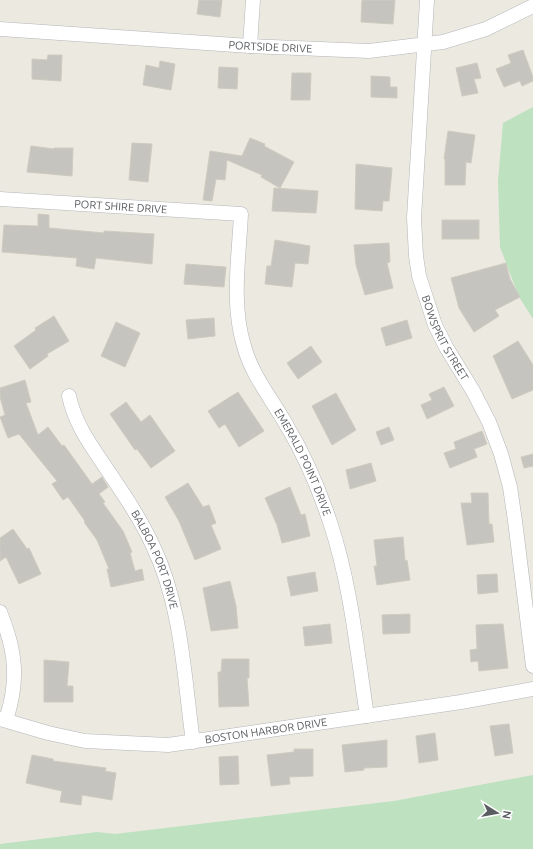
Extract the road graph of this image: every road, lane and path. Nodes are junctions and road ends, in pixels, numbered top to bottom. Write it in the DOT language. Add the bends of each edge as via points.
graph roads {
  1 [pos="253,0"];
  2 [pos="428,0"];
  3 [pos="533,6"];
  4 [pos="0,28"];
  5 [pos="425,45"];
  6 [pos="250,46"];
  7 [pos="0,199"];
  8 [pos="241,214"];
  9 [pos="69,396"];
  10 [pos="0,612"];
  11 [pos="533,666"];
  12 [pos="533,689"];
  13 [pos="367,716"];
  14 [pos="3,719"];
  15 [pos="193,742"];
  1 -- 6 [label="street"];
  2 -- 5 [label="street, BOWSPRIT STREET"];
  3 -- 5 [label="street, PORTSIDE DRIVE" via="486,29"];
  4 -- 6 [label="street, PORTSIDE DRIVE"];
  5 -- 6 [label="street, PORTSIDE DRIVE" via="369,51"];
  5 -- 11 [label="street, BOWSPRIT STREET" via="414,218 419,276 435,325 489,422 501,454 510,487"];
  7 -- 8 [label="street, PORT SHIRE DRIVE"];
  8 -- 13 [label="street, EMERALD POINT DRIVE" via="237,299 244,347 256,377 288,426 311,473 330,522 354,626"];
  9 -- 15 [label="street, BALBOA PORT DRIVE" via="80,430 138,516 154,547 166,580 176,614"];
  10 -- 14 [label="street" via="12,647 15,680 12,700"];
  12 -- 13 [label="street, BOSTON HARBOR DRIVE"];
  13 -- 15 [label="street, BOSTON HARBOR DRIVE"];
  14 -- 15 [label="street, BOSTON HARBOR DRIVE" via="48,733 85,740 168,745"];
}
